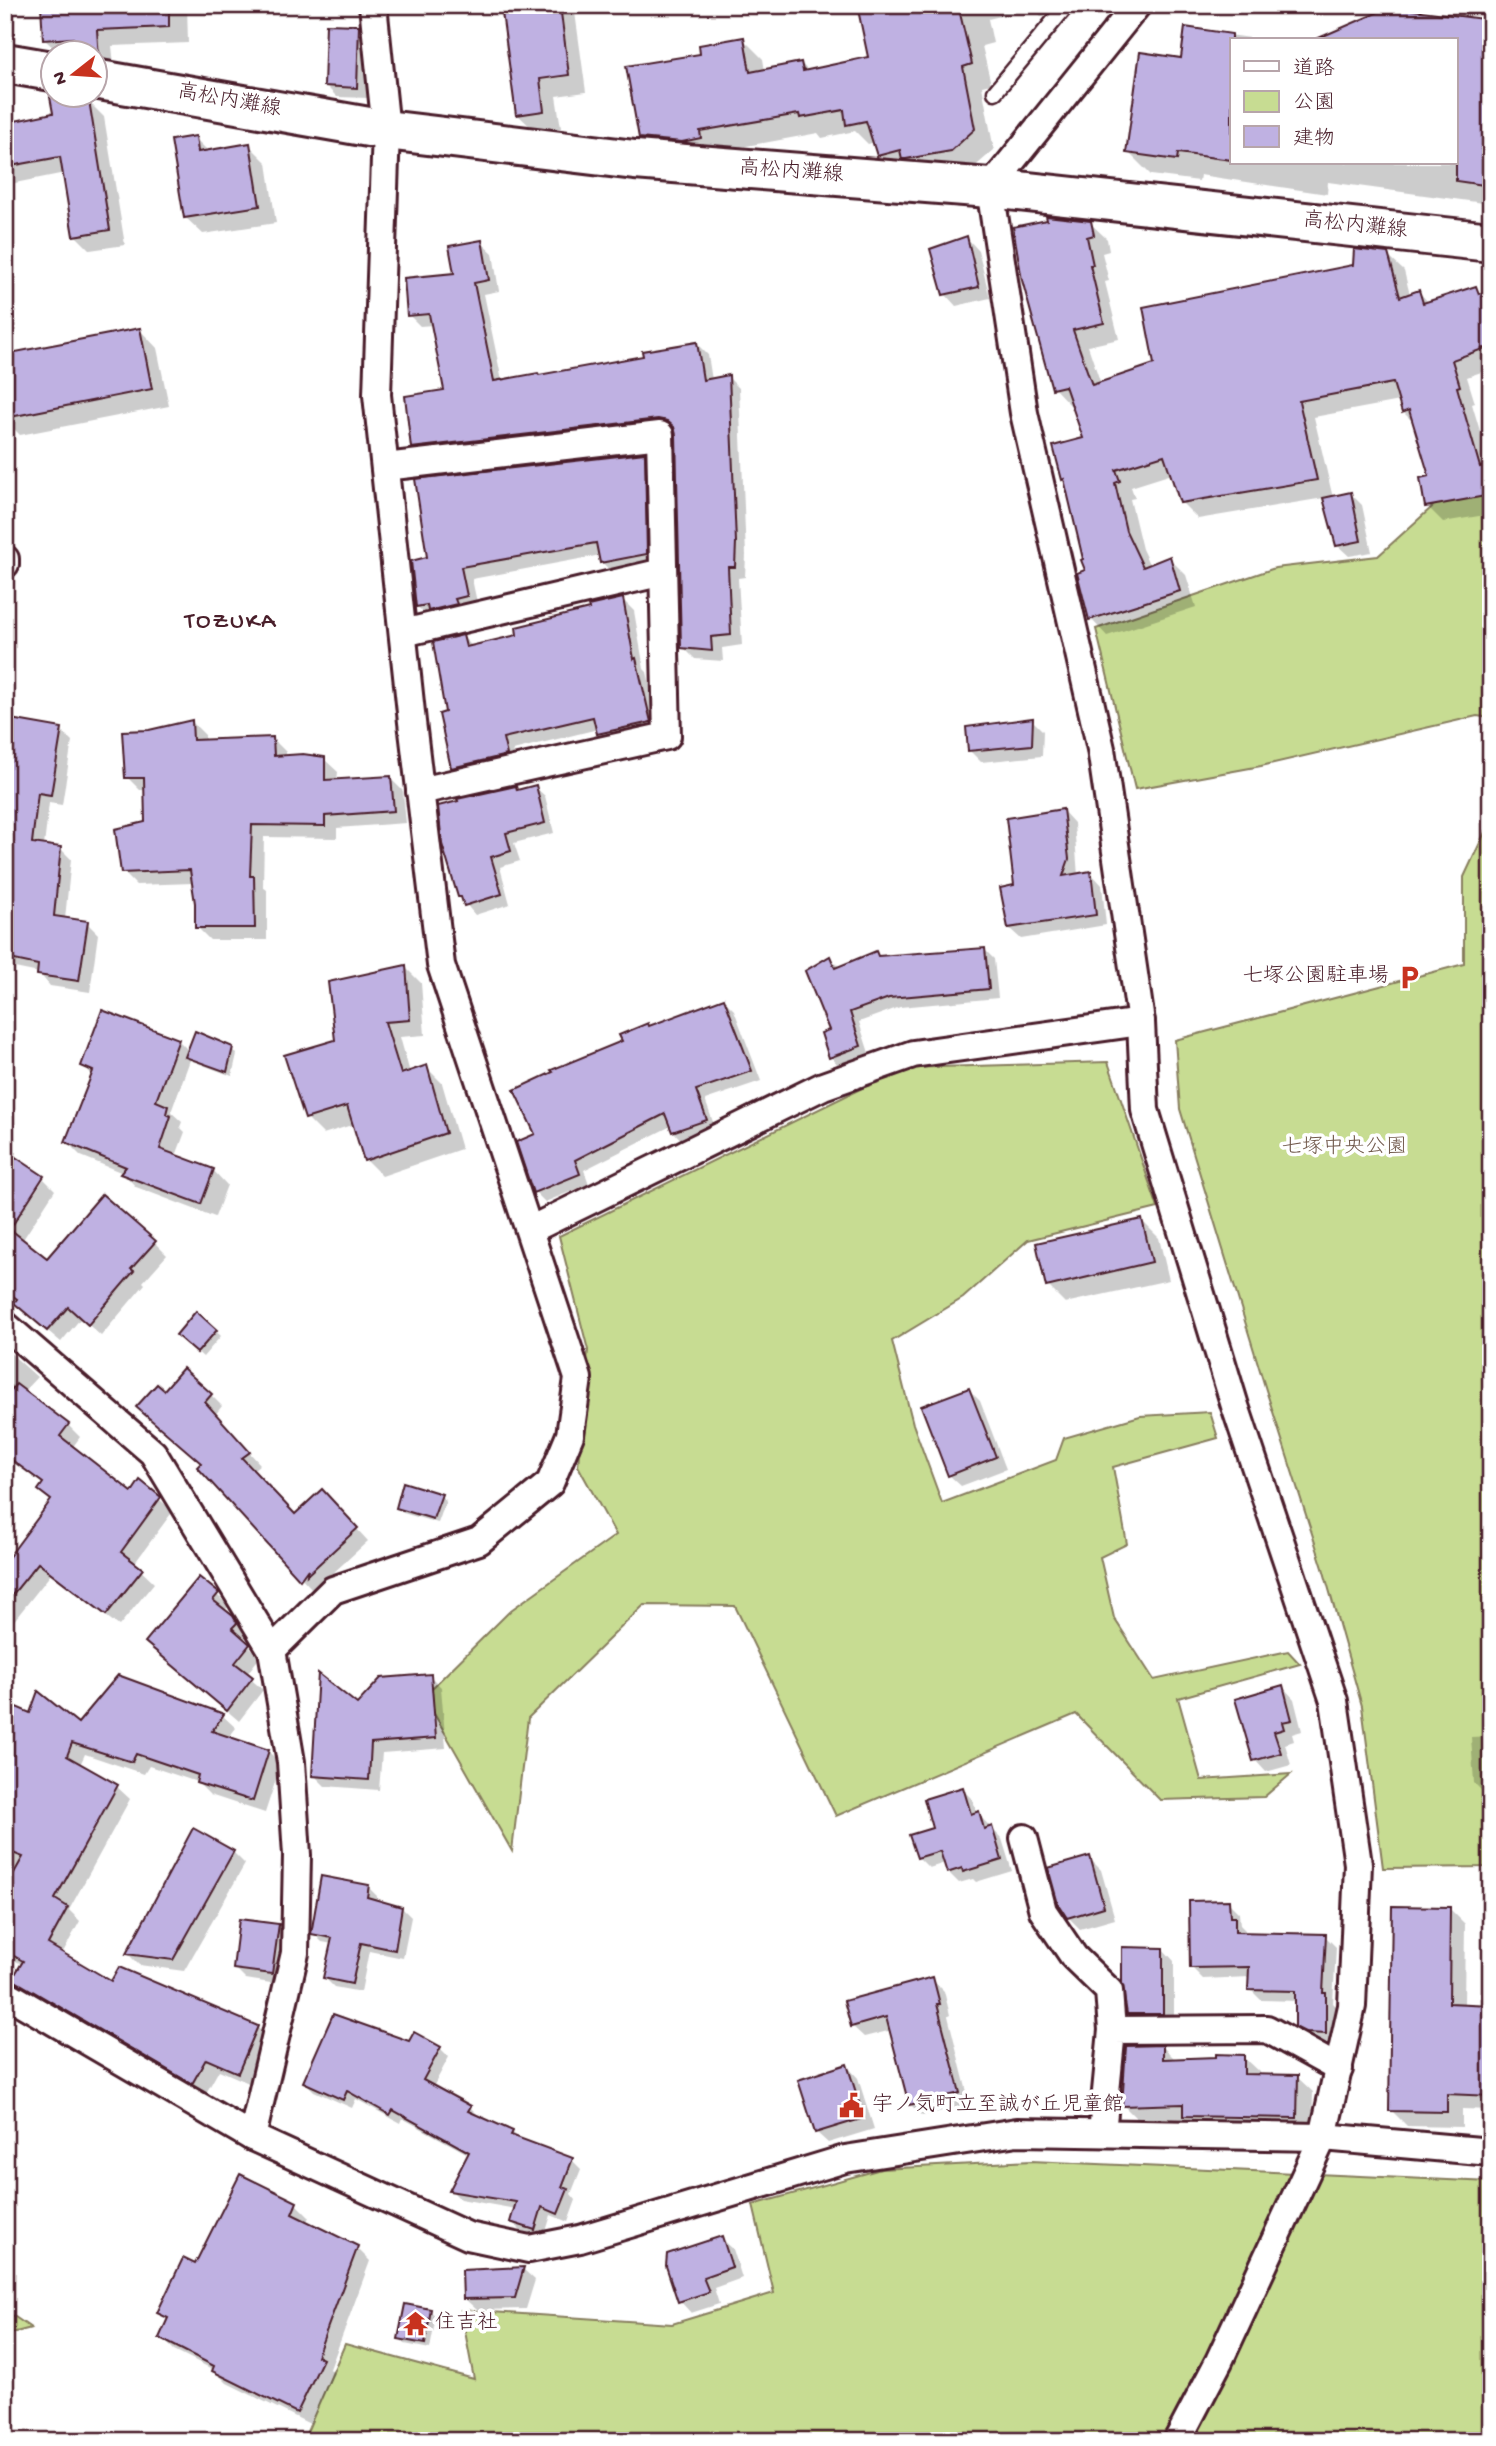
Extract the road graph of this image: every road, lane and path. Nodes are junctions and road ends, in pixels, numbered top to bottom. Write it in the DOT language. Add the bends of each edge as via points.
graph roads {
  1 [pos="373,5"];
  2 [pos="1068,5"];
  3 [pos="1138,5"];
  4 [pos="5,63"];
  5 [pos="38,69"];
  6 [pos="108,81"];
  7 [pos="995,92"];
  8 [pos="386,130"];
  9 [pos="990,188"];
  10 [pos="1491,242"];
  11 [pos="385,467"];
  12 [pos="663,572"];
  13 [pos="403,634"];
  14 [pos="420,791"];
  15 [pos="1141,1022"];
  16 [pos="530,1230"];
  17 [pos="5,1325"];
  18 [pos="272,1650"];
  19 [pos="1024,1838"];
  20 [pos="5,1993"];
  21 [pos="1112,2031"];
  22 [pos="1339,2069"];
  23 [pos="1102,2133"];
  24 [pos="252,2137"];
  25 [pos="1323,2137"];
  26 [pos="1491,2152"];
  27 [pos="1177,2441"];
  1 -- 8 [label="street"];
  2 -- 7 [label="lane"];
  3 -- 9 [label="street"];
  4 -- 5 [label="main road"];
  6 -- 8 [label="main road, 高松内灘線"];
  8 -- 9 [label="main road, 高松内灘線" via="635,160"];
  8 -- 11 [label="street" via="377,395"];
  9 -- 10 [label="main road, 高松内灘線"];
  9 -- 15 [label="street" via="1024,413 1101,749"];
  11 -- 12 [label="street" via="660,435"];
  11 -- 13 [label="street"];
  12 -- 13 [label="street"];
  12 -- 14 [label="street" via="667,736"];
  13 -- 14 [label="street"];
  14 -- 16 [label="street" via="441,965"];
  15 -- 16 [label="street" via="913,1054 823,1087"];
  15 -- 22 [label="street" via="1145,1110 1235,1406 1334,1701 1358,1864 1352,2006"];
  16 -- 18 [label="street" via="578,1378 570,1435 550,1483 480,1541 333,1590"];
  17 -- 18 [label="street" via="153,1453"];
  18 -- 24 [label="street" via="292,1762 298,1855 295,1953"];
  19 -- 21 [label="street" via="1043,1911 1074,1957 1109,1991"];
  20 -- 24 [label="street"];
  21 -- 22 [label="street" via="1267,2029"];
  21 -- 23 [label="street"];
  22 -- 25 [label="street"];
  23 -- 24 [label="street" via="1017,2132 845,2159 580,2239 528,2249 468,2236"];
  23 -- 25 [label="street"];
  25 -- 26 [label="street"];
  25 -- 27 [label="street"];
}
